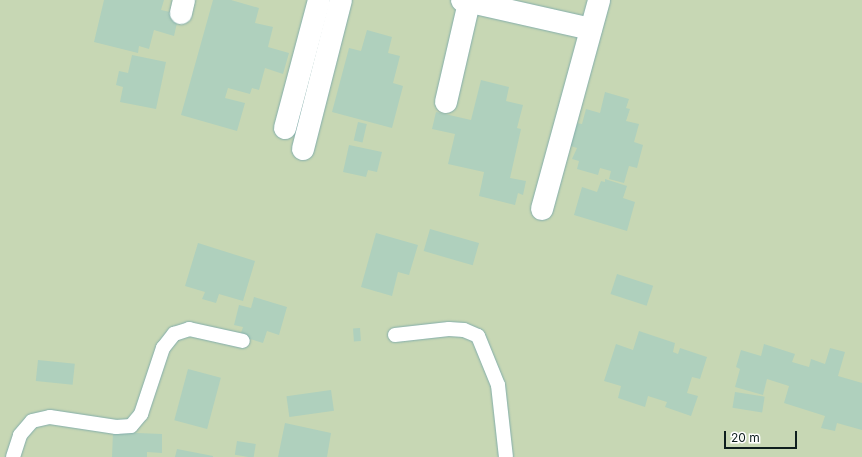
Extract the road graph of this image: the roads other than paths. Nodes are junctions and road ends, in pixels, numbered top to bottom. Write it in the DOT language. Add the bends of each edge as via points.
graph roads {
  1 [pos="319,0"];
  2 [pos="341,0"];
  3 [pos="599,0"];
  4 [pos="474,2"];
  5 [pos="591,29"];
  6 [pos="446,102"];
  7 [pos="285,128"];
  8 [pos="304,149"];
  9 [pos="542,210"];
  10 [pos="395,335"];
  11 [pos="244,341"];
  12 [pos="13,457"];
  13 [pos="506,457"];
  1 -- 7 [label="street"];
  2 -- 8 [label="street"];
  3 -- 5 [label="street"];
  4 -- 5 [label="street"];
  4 -- 6 [label="street"];
  5 -- 9 [label="street"];
  10 -- 13 [label="lane" via="449,329 464,330 478,336 498,385"];
  11 -- 12 [label="lane" via="189,329 174,334 163,348 141,414 131,426 116,428 50,417 32,421 20,435"];
}
